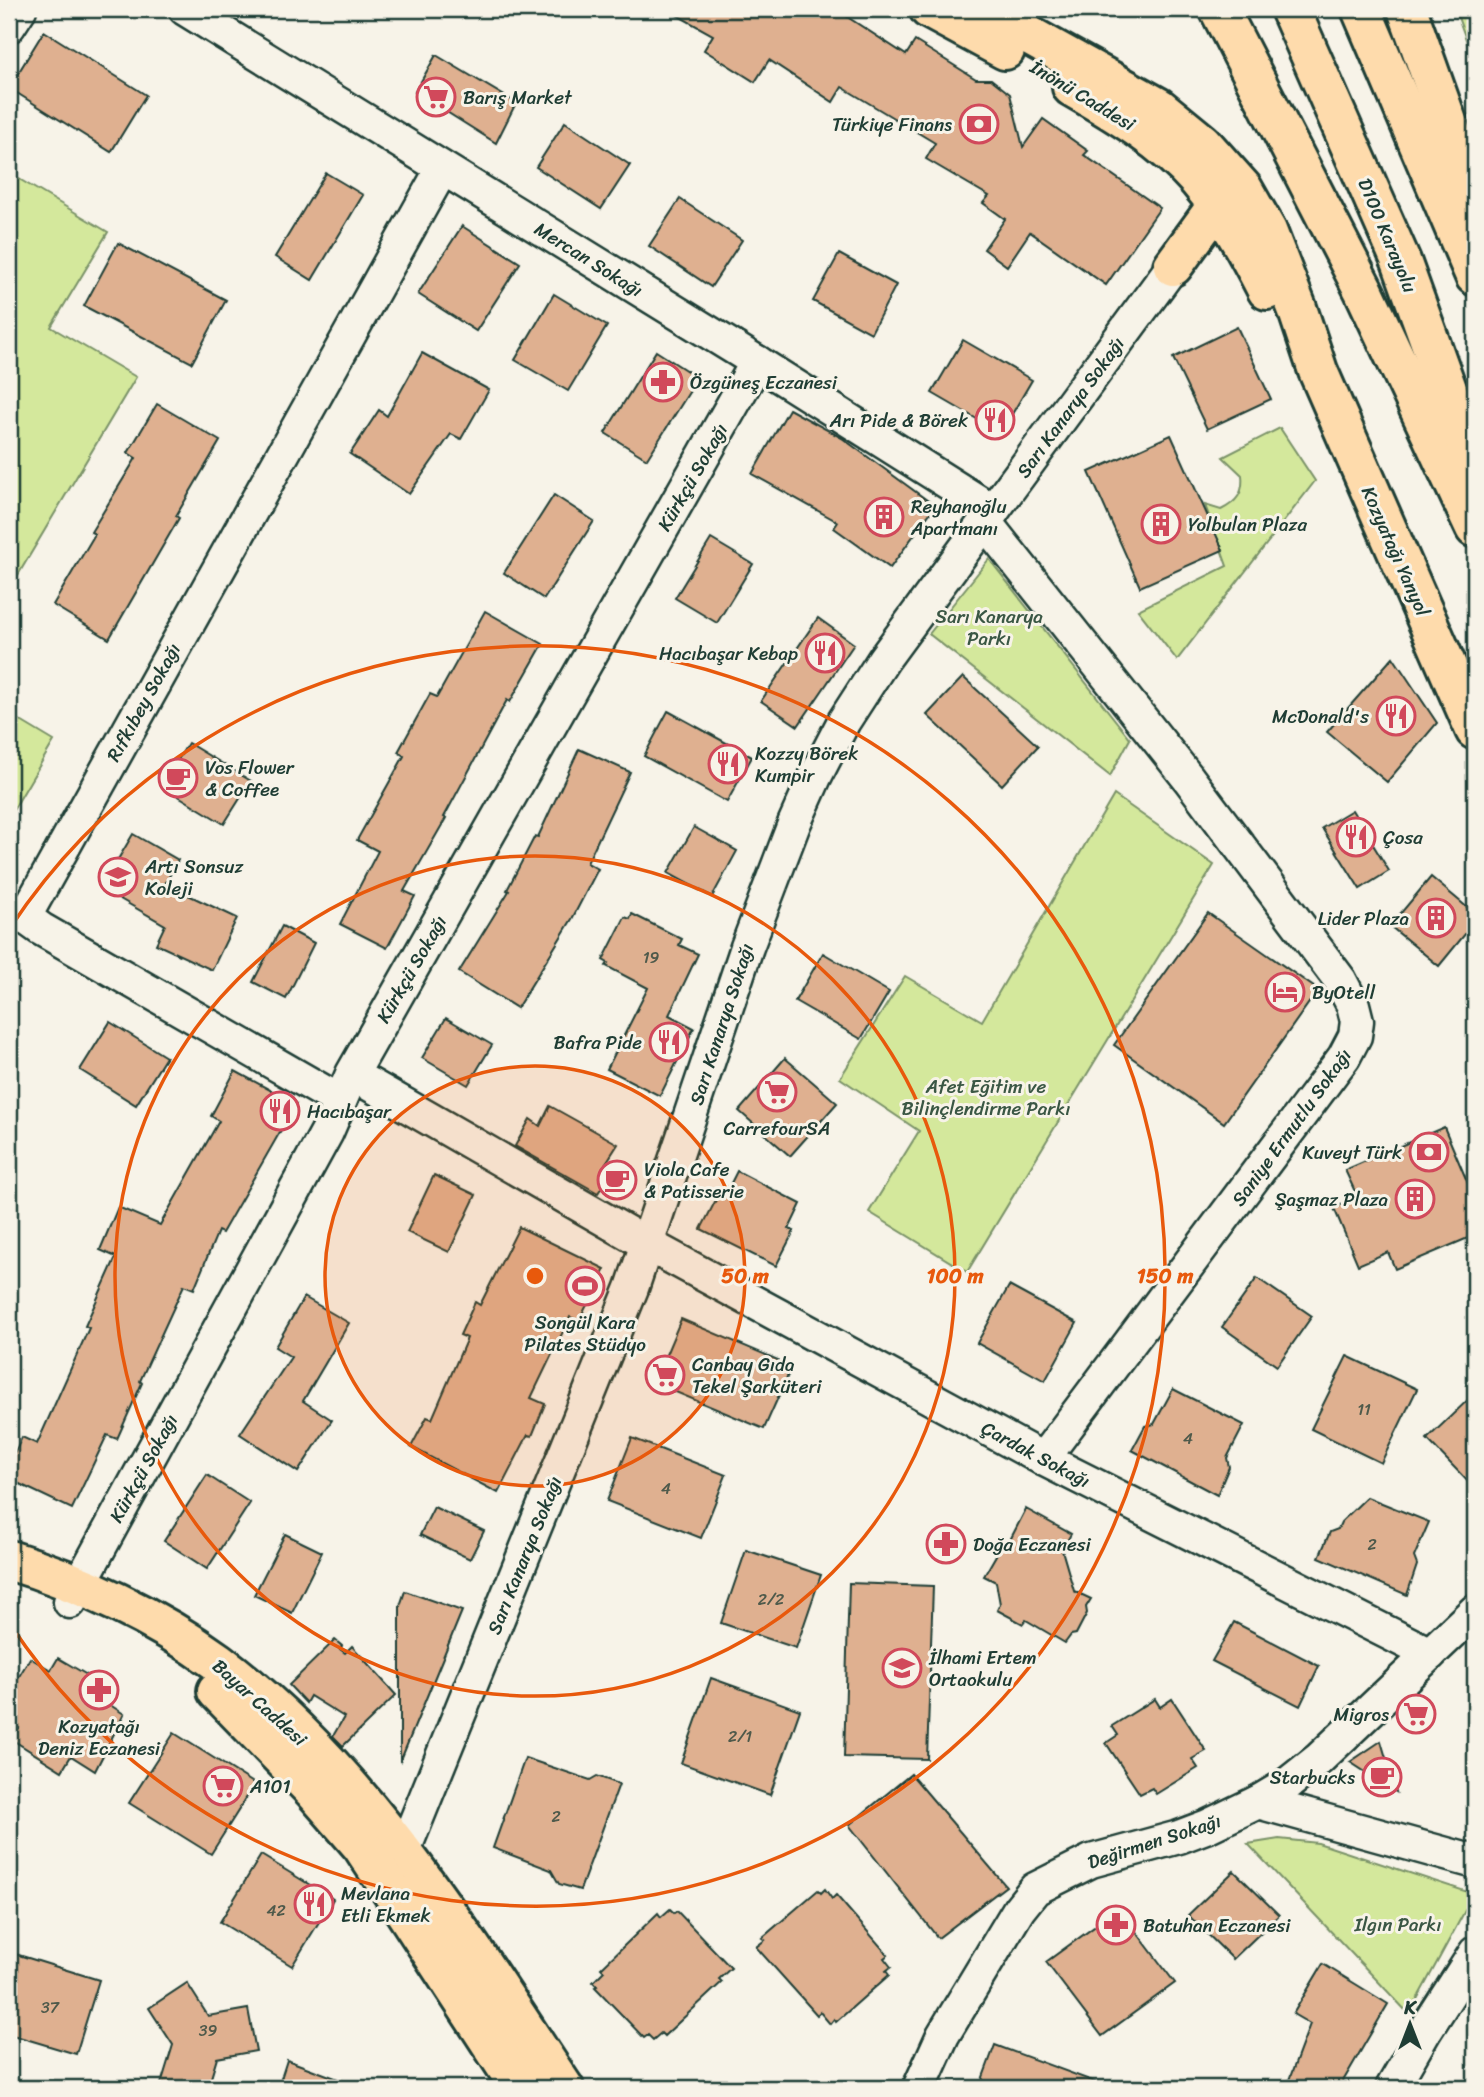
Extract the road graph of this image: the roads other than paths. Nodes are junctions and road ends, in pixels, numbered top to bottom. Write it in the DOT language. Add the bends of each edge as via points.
graph roads {
  1 [pos="20,9"];
  2 [pos="185,9"];
  3 [pos="929,9"];
  4 [pos="981,9"];
  5 [pos="1219,9"];
  6 [pos="1290,9"];
  7 [pos="1361,9"];
  8 [pos="1407,9"];
  9 [pos="9,26"];
  10 [pos="1187,149"];
  11 [pos="442,169"];
  12 [pos="1475,200"];
  13 [pos="1217,206"];
  14 [pos="1254,264"];
  15 [pos="1173,266"];
  16 [pos="1475,276"];
  17 [pos="757,362"];
  18 [pos="1318,371"];
  19 [pos="1475,467"];
  20 [pos="989,517"];
  21 [pos="1475,528"];
  22 [pos="1475,730"];
  23 [pos="17,912"];
  24 [pos="369,1084"];
  25 [pos="340,1101"];
  26 [pos="647,1244"];
  27 [pos="1043,1459"];
  28 [pos="9,1560"];
  29 [pos="9,1582"];
  30 [pos="75,1593"];
  31 [pos="1475,1611"];
  32 [pos="1430,1654"];
  33 [pos="1258,1802"];
  34 [pos="392,1862"];
  35 [pos="1475,1862"];
  36 [pos="1475,1953"];
  37 [pos="520,2088"];
  38 [pos="564,2088"];
  39 [pos="919,2088"];
  40 [pos="1392,2088"];
  1 -- 9 [label="street"];
  2 -- 11 [label="street, Mercan Sokağı"];
  3 -- 10 [label="main road, İnönü Caddesi"];
  4 -- 10 [label="main road, İnönü Caddesi" via="1167,114"];
  5 -- 21 [label="main road" via="1363,289"];
  6 -- 19 [label="main road, D100 Karayolu" via="1401,261"];
  7 -- 16 [label="main road"];
  8 -- 12 [label="main road"];
  10 -- 13 [label="main road" via="1214,158 1223,195"];
  10 -- 15 [label="main road" via="1190,212"];
  10 -- 18 [label="main road" via="1236,180 1258,213"];
  11 -- 17 [label="street, Mercan Sokağı"];
  11 -- 23 [label="street, Rıfkıbey Sokağı"];
  13 -- 14 [label="main road"];
  13 -- 15 [label="main road"];
  14 -- 15 [label="main road" via="1236,253 1213,250 1195,253"];
  14 -- 18 [label="main road" via="1298,347"];
  15 -- 20 [label="street, Sarı Kanarya Sokağı"];
  17 -- 20 [label="street, Mercan Sokağı"];
  17 -- 25 [label="street, Kürkçü Sokağı"];
  18 -- 22 [label="main road, Kozyatağı Yanyol"];
  20 -- 26 [label="street, Sarı Kanarya Sokağı" via="868,681 814,777 751,936"];
  20 -- 27 [label="street, Saniye Ermutlu Sokağı" via="1257,867 1340,981 1356,1021 1344,1057"];
  23 -- 25 [label="street, Rıfkıbey Sokağı"];
  24 -- 26 [label="street, Çardak Sokağı"];
  25 -- 30 [label="street, Kürkçü Sokağı"];
  26 -- 27 [label="street, Çardak Sokağı"];
  26 -- 34 [label="street, Sarı Kanarya Sokağı" via="616,1329"];
  27 -- 32 [label="street, Çardak Sokağı"];
  28 -- 30 [label="main road, Bayar Caddesi"];
  29 -- 30 [label="main road, Bayar Caddesi"];
  30 -- 34 [label="main road, Bayar Caddesi" via="176,1635 235,1675 331,1768"];
  31 -- 32 [label="street, Değirmen Sokağı"];
  32 -- 33 [label="street, Değirmen Sokağı" via="1311,1766"];
  33 -- 35 [label="street"];
  33 -- 39 [label="street, Değirmen Sokağı" via="1179,1837 1091,1861 1035,1889 950,2022"];
  34 -- 37 [label="main road, Bayar Caddesi"];
  34 -- 38 [label="main road, Bayar Caddesi" via="448,1914"];
  36 -- 40 [label="street"];
}
